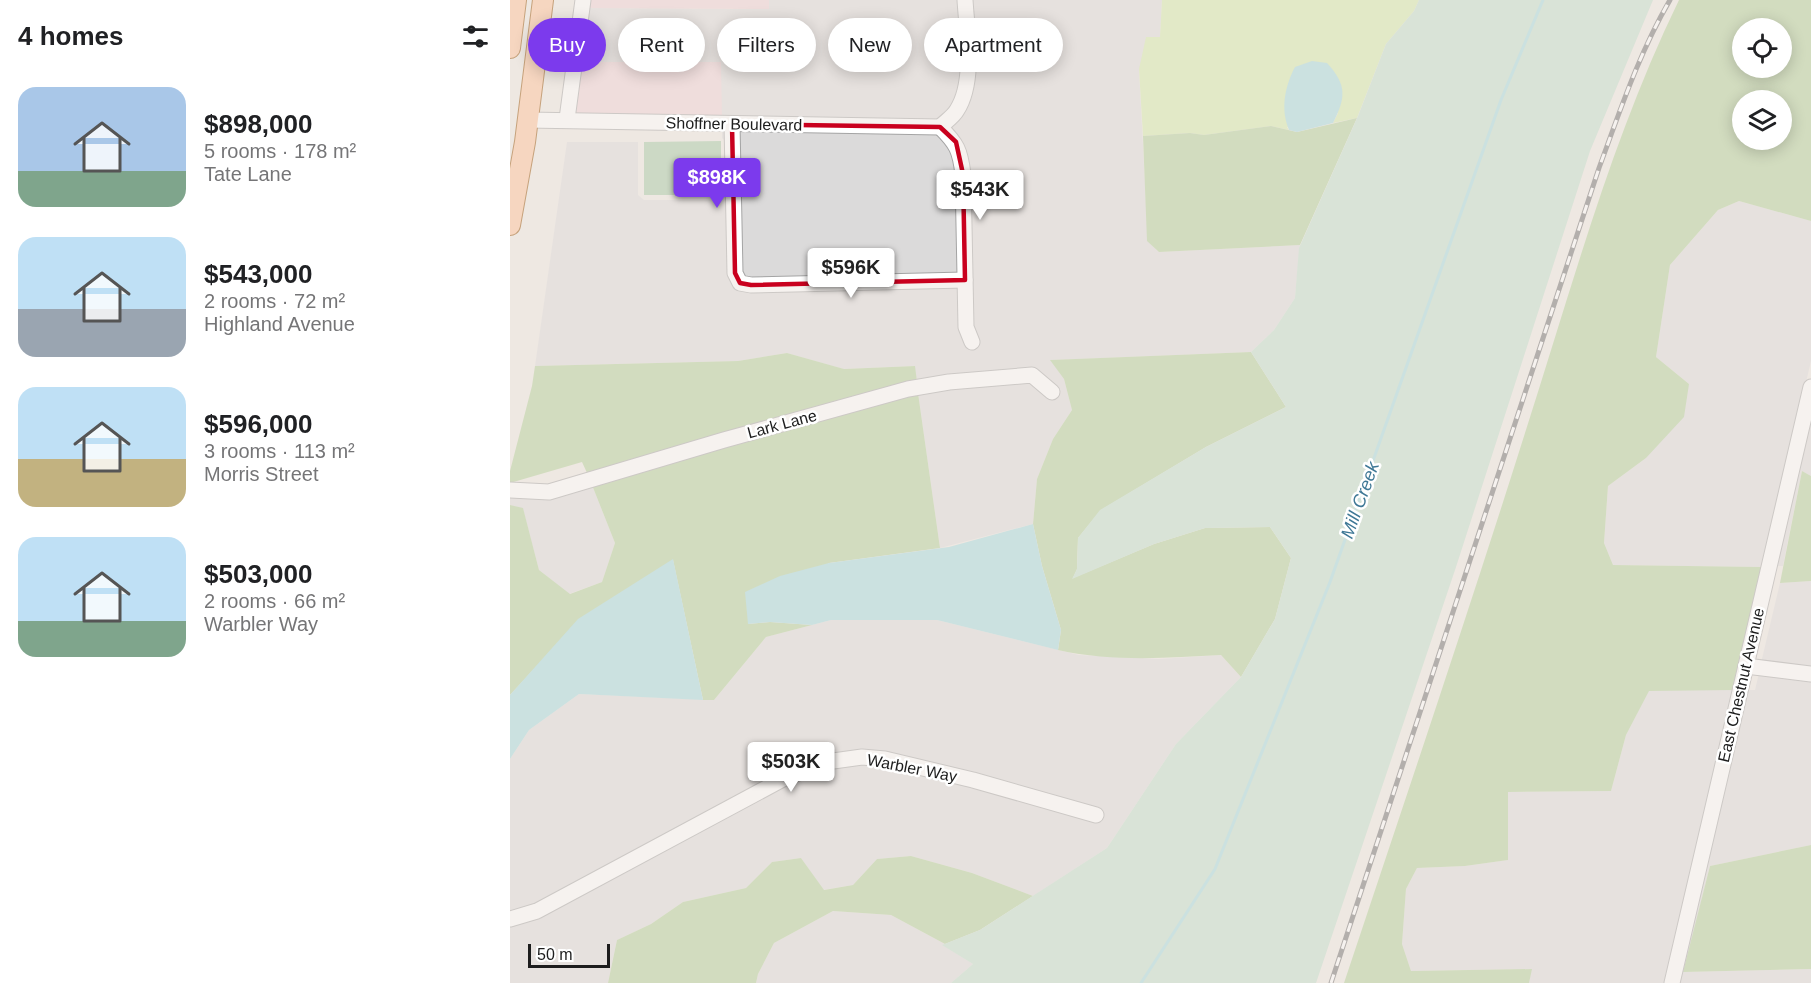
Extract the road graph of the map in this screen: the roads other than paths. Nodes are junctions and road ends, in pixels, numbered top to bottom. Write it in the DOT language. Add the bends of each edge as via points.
graph roads {
  1 [pos="516,0"];
  2 [pos="543,0"];
  3 [pos="583,0"];
  4 [pos="965,0"];
  5 [pos="510,48"];
  6 [pos="567,119"];
  7 [pos="527,120"];
  8 [pos="732,124"];
  9 [pos="940,127"];
  10 [pos="517,142"];
  11 [pos="510,225"];
  12 [pos="965,280"];
  13 [pos="972,342"];
  14 [pos="1811,387"];
  15 [pos="1052,392"];
  16 [pos="510,490"];
  17 [pos="1746,666"];
  18 [pos="1811,674"];
  19 [pos="1096,815"];
  20 [pos="510,920"];
  21 [pos="1672,983"];
  1 -- 5 [label="main road"];
  2 -- 7 [label="main road"];
  3 -- 6 [label="street"];
  4 -- 9 [label="street" via="966,86 955,113"];
  6 -- 7 [label="street, Shoffner Boulevard"];
  6 -- 8 [label="street, Shoffner Boulevard"];
  7 -- 10 [label="main road"];
  8 -- 9 [label="street, Shoffner Boulevard"];
  8 -- 12 [label="street" via="735,273 740,283"];
  9 -- 12 [label="street" via="956,142 960,153"];
  10 -- 11 [label="main road"];
  12 -- 13 [label="street" via="966,327"];
  14 -- 17 [label="street, East Chestnut Avenue"];
  15 -- 16 [label="street, Lark Lane" via="1032,375 949,382 885,396 549,492"];
  17 -- 18 [label="street"];
  17 -- 21 [label="street, East Chestnut Avenue"];
  19 -- 20 [label="street, Warbler Way" via="885,759 862,757 826,762 783,778 537,910"];
}
